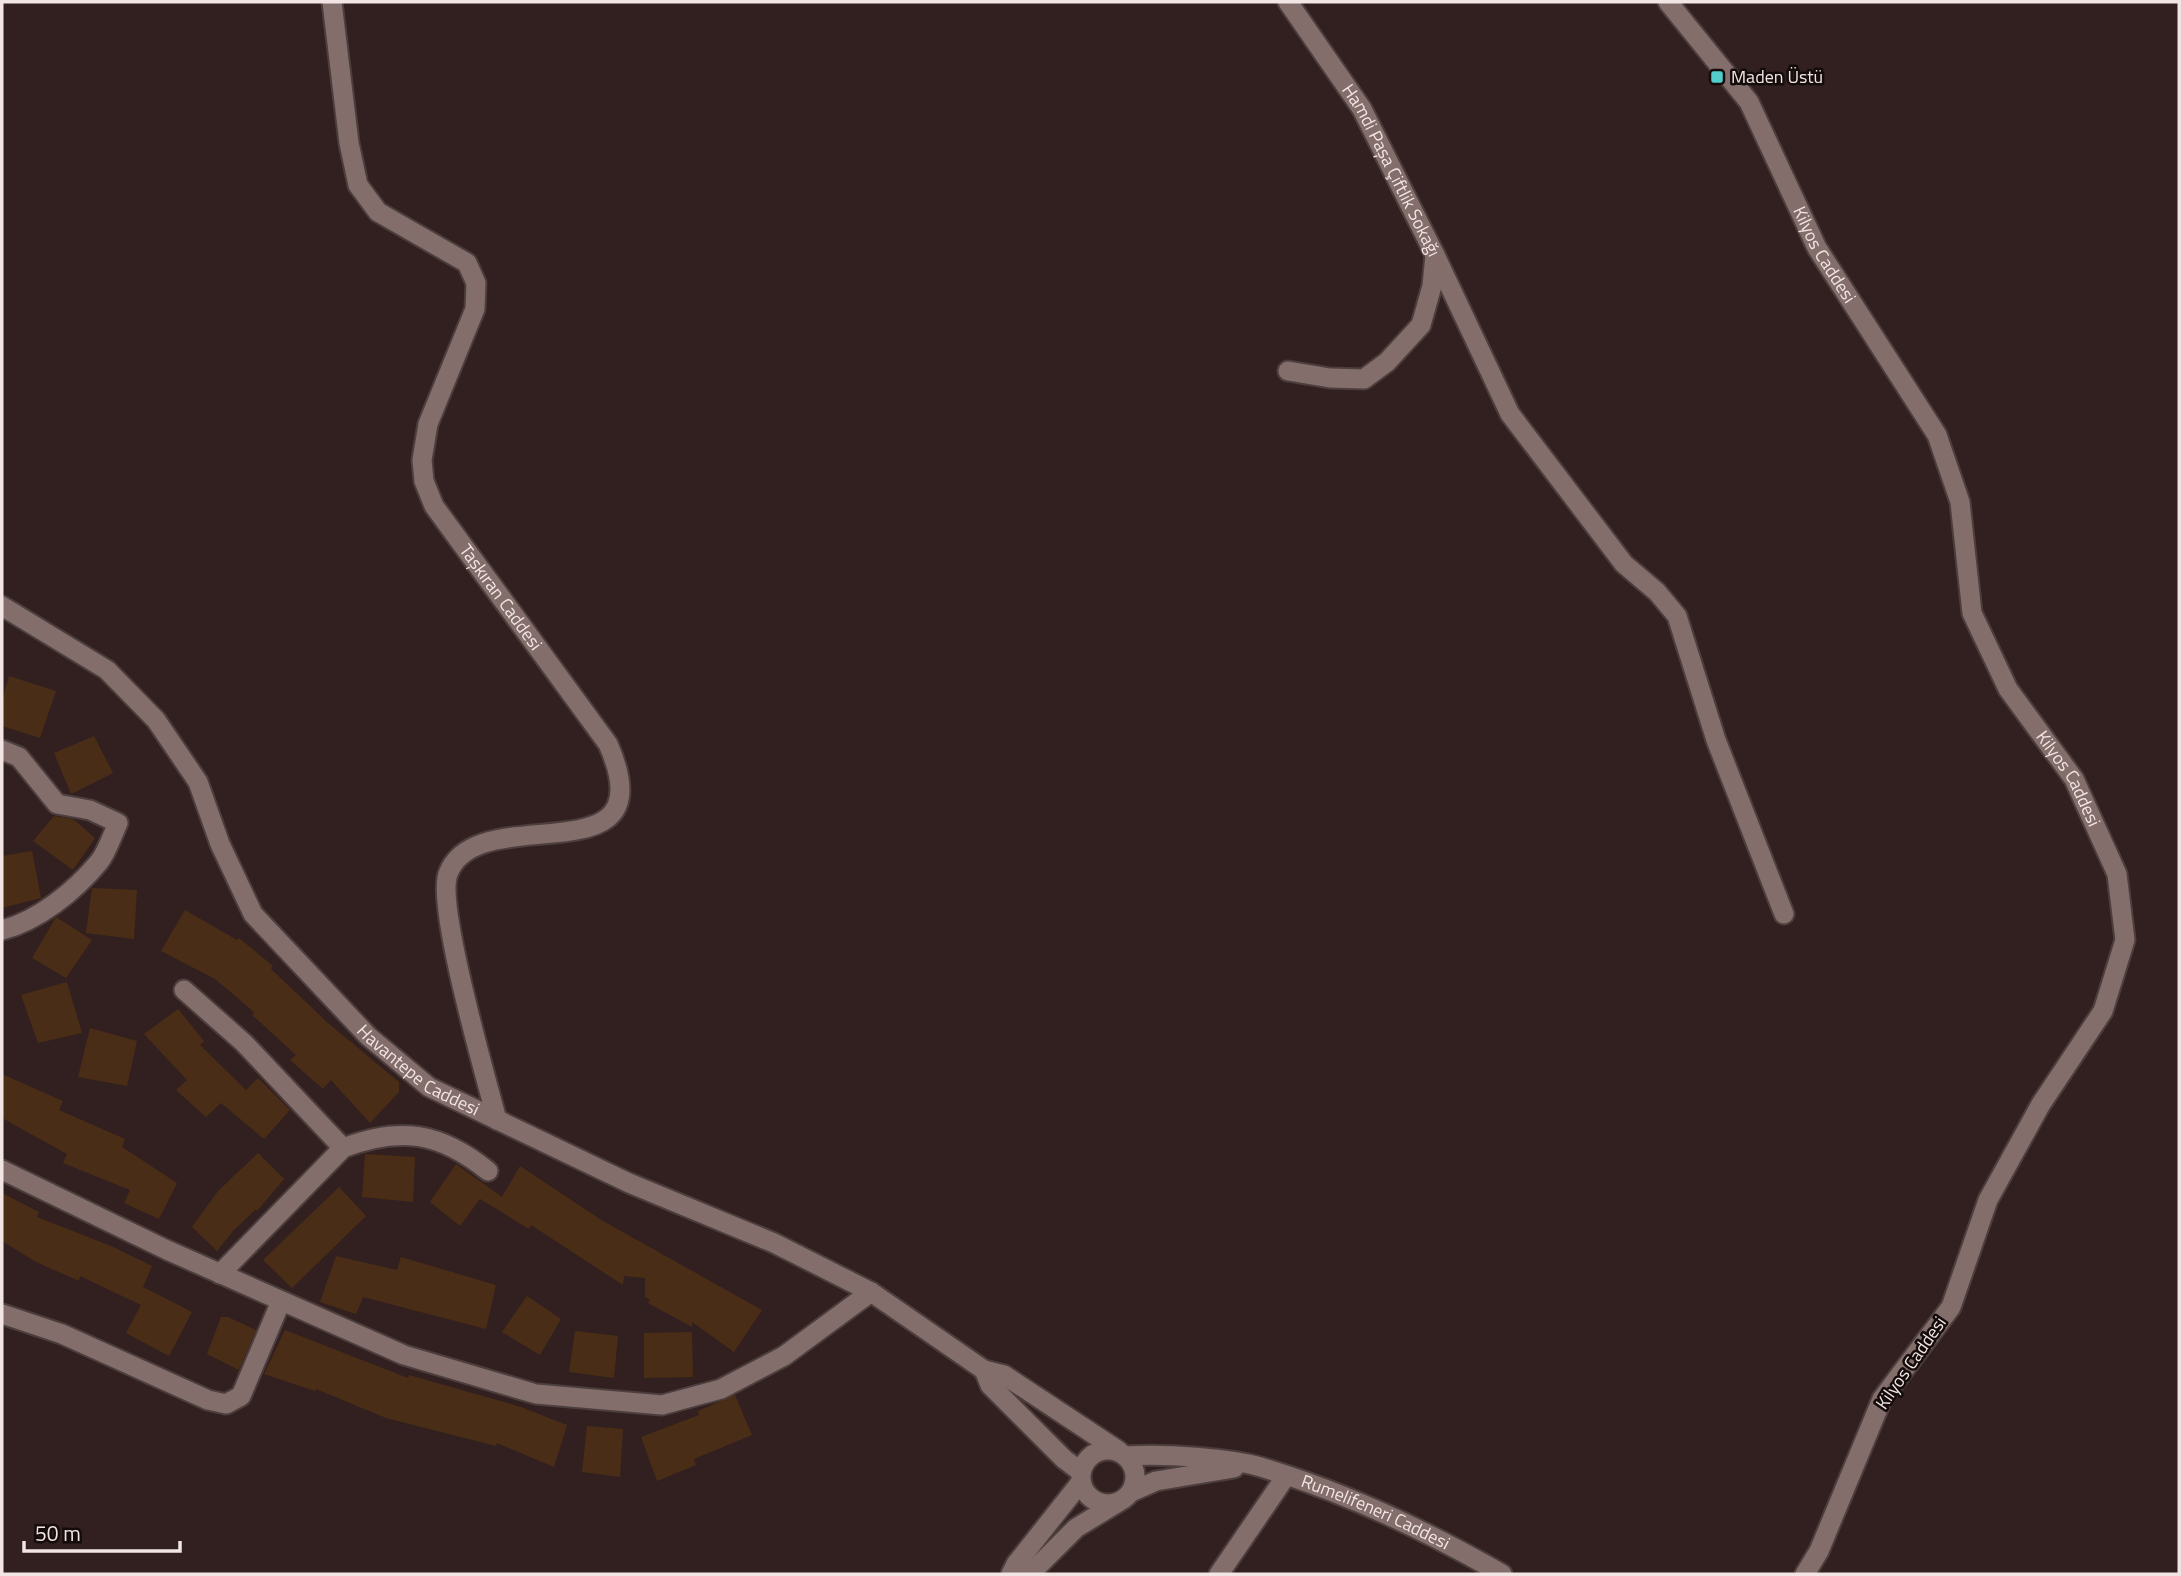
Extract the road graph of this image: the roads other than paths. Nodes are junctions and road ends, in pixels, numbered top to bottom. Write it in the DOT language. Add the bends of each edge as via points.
graph roads {
  1 [pos="332,2"];
  2 [pos="1287,2"];
  3 [pos="1668,2"];
  4 [pos="1435,255"];
  5 [pos="1288,371"];
  6 [pos="2,606"];
  7 [pos="2,750"];
  8 [pos="1784,914"];
  9 [pos="2,930"];
  10 [pos="184,990"];
  11 [pos="497,1120"];
  12 [pos="343,1149"];
  13 [pos="2,1170"];
  14 [pos="488,1171"];
  15 [pos="220,1274"];
  16 [pos="871,1292"];
  17 [pos="281,1301"];
  18 [pos="2,1314"];
  19 [pos="984,1370"];
  20 [pos="1122,1454"];
  21 [pos="1242,1465"];
  22 [pos="1286,1476"];
  23 [pos="1081,1477"];
  24 [pos="1124,1497"];
  25 [pos="1011,1574"];
  26 [pos="1030,1574"];
  27 [pos="1219,1574"];
  28 [pos="1502,1574"];
  29 [pos="1805,1574"];
  1 -- 11 [label="street, Taşkıran Caddesi" via="358,185 379,212 467,263 476,283 475,309 428,425 424,481 435,506 608,744 619,769 618,805 608,819 590,828 495,840 460,855 447,875 456,953"];
  2 -- 4 [label="street, Hamdi Paşa Çiftlik Sokağı" via="1362,109"];
  3 -- 29 [label="street, Kilyos Caddesi" via="1749,102 1817,248 1937,435 1960,502 1972,613 2008,689 2074,779 2117,874 2125,940 2103,1011 2041,1104 1988,1200 1951,1307 1882,1399 1819,1551"];
  4 -- 5 [label="street, Hamdi Paşa Çiftlik Sokağı" via="1432,286 1420,325 1387,362 1364,379"];
  4 -- 8 [label="street" via="1510,414 1624,564 1657,592 1677,617 1716,740"];
  6 -- 11 [label="street, Havantepe Caddesi" via="107,670 156,720 198,782 220,844 253,914 305,973 368,1036 429,1087"];
  7 -- 9 [label="street" via="19,757 57,804 90,810 118,824 100,861 65,896 20,925"];
  10 -- 12 [label="street" via="244,1043"];
  11 -- 16 [label="street, Havantepe Caddesi" via="628,1183 774,1243"];
  12 -- 14 [label="street" via="370,1138 420,1134 462,1150"];
  12 -- 15 [label="street"];
  13 -- 15 [label="street"];
  15 -- 17 [label="street"];
  16 -- 17 [label="street" via="784,1356 721,1389 662,1405 536,1394 404,1355"];
  16 -- 19 [label="street, Havantepe Caddesi"];
  17 -- 18 [label="street" via="241,1396 226,1404 62,1334"];
  19 -- 20 [label="street, Havantepe Caddesi" via="1004,1375"];
  19 -- 23 [label="street, Havantepe Caddesi" via="990,1385"];
  20 -- 21 [label="street, Rumelifeneri Caddesi"];
  20 -- 23 [label="street" via="1109,1449 1091,1455"];
  20 -- 24 [label="street" via="1136,1473"];
  21 -- 22 [label="street, Rumelifeneri Caddesi"];
  21 -- 24 [label="street, Rumelifeneri Caddesi" via="1156,1481"];
  22 -- 27 [label="street"];
  22 -- 28 [label="street, Rumelifeneri Caddesi" via="1434,1535"];
  23 -- 24 [label="street" via="1084,1491 1098,1503"];
  23 -- 25 [label="street"];
  24 -- 26 [label="street, Rumelifeneri Caddesi" via="1076,1528"];
}
